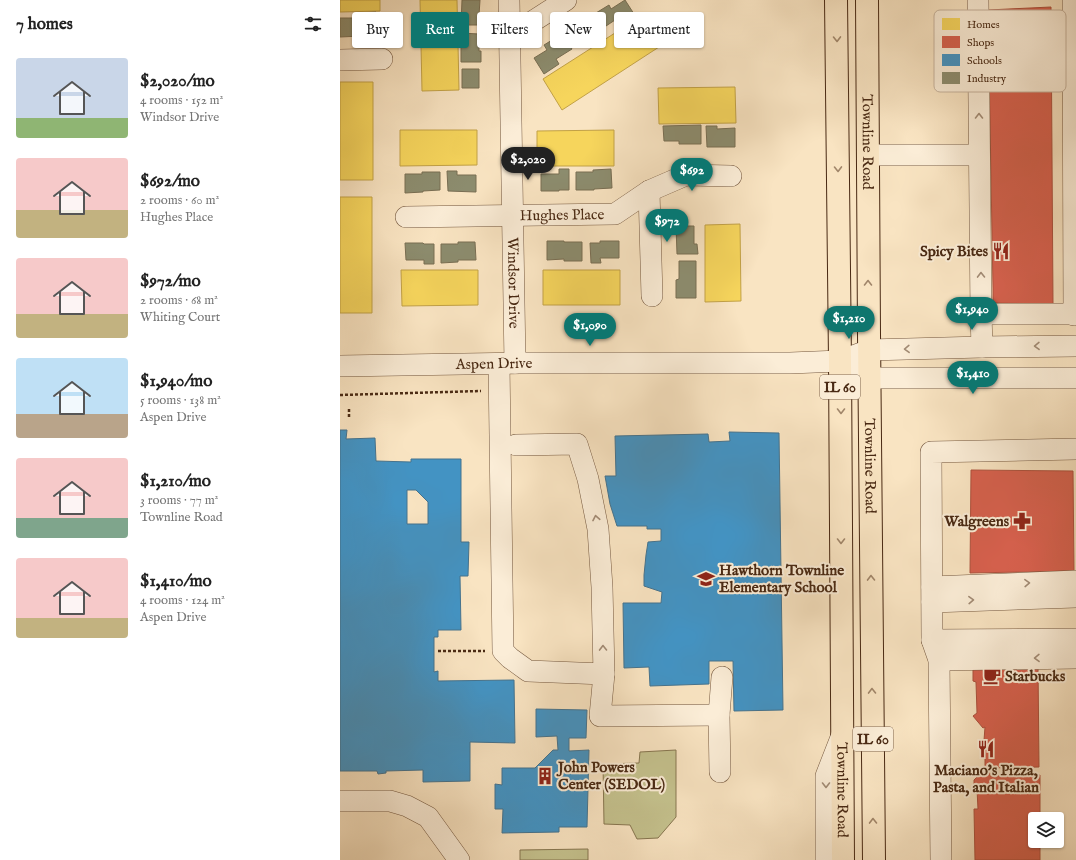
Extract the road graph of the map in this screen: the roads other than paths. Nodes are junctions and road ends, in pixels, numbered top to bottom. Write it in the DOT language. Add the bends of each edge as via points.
graph roads {
  1 [pos="509,0"];
  2 [pos="566,0"];
  3 [pos="836,0"];
  4 [pos="867,0"];
  5 [pos="978,0"];
  6 [pos="1073,0"];
  7 [pos="978,10"];
  8 [pos="509,12"];
  9 [pos="542,15"];
  10 [pos="510,48"];
  11 [pos="382,59"];
  12 [pos="340,60"];
  13 [pos="979,92"];
  14 [pos="868,155"];
  15 [pos="979,155"];
  16 [pos="731,176"];
  17 [pos="649,191"];
  18 [pos="512,216"];
  19 [pos="406,217"];
  20 [pos="652,296"];
  21 [pos="982,314"];
  22 [pos="1075,315"];
  23 [pos="1076,346"];
  24 [pos="982,347"];
  25 [pos="869,350"];
  26 [pos="840,361"];
  27 [pos="507,363"];
  28 [pos="340,366"];
  29 [pos="869,378"];
  30 [pos="1076,378"];
  31 [pos="516,445"];
  32 [pos="1076,450"];
  33 [pos="1076,581"];
  34 [pos="932,594"];
  35 [pos="1076,597"];
  36 [pos="1076,639"];
  37 [pos="932,640"];
  38 [pos="1076,658"];
  39 [pos="939,660"];
  40 [pos="604,674"];
  41 [pos="722,677"];
  42 [pos="719,715"];
  43 [pos="842,735"];
  44 [pos="720,772"];
  45 [pos="340,801"];
  46 [pos="459,860"];
  47 [pos="826,860"];
  48 [pos="843,860"];
  49 [pos="874,860"];
  50 [pos="941,860"];
  1 -- 8 [label="street, Windsor Drive"];
  2 -- 9 [label="street"];
  3 -- 26 [label="main road, Townline Road / IL 60, one-way"];
  4 -- 14 [label="main road, Townline Road / IL 60"];
  7 -- 5 [label="street, one-way"];
  6 -- 22 [label="street"];
  10 -- 18 [label="street, Windsor Drive"];
  11 -- 12 [label="street"];
  15 -- 13 [label="street, one-way"];
  14 -- 15 [label="street"];
  25 -- 14 [label="main road, Townline Road / IL 60, one-way"];
  21 -- 15 [label="street, one-way"];
  16 -- 17 [label="street, Hughes Place" via="686,175"];
  17 -- 18 [label="street, Hughes Place" via="615,214"];
  17 -- 20 [label="street"];
  18 -- 19 [label="street, Hughes Place"];
  18 -- 27 [label="street, Windsor Drive"];
  21 -- 22 [label="street"];
  21 -- 24 [label="street"];
  23 -- 24 [label="street, Aspen Drive, one-way"];
  24 -- 25 [label="street, Aspen Drive, one-way"];
  25 -- 26 [label="street, Aspen Drive"];
  25 -- 29 [label="main road, Townline Road / IL 60"];
  26 -- 27 [label="street, Aspen Drive"];
  26 -- 29 [label="street"];
  26 -- 43 [label="main road, Townline Road / IL 60, one-way"];
  27 -- 28 [label="street, Aspen Drive"];
  27 -- 40 [label="street, Windsor Drive" via="499,391 502,651 528,671"];
  29 -- 30 [label="street"];
  49 -- 29 [label="main road, Townline Road / IL 60, one-way"];
  40 -- 31 [label="street, one-way" via="598,529 588,479 577,444"];
  32 -- 34 [label="street" via="931,452"];
  34 -- 33 [label="street, one-way"];
  34 -- 35 [label="street, one-way"];
  34 -- 37 [label="street"];
  36 -- 37 [label="street"];
  37 -- 39 [label="street"];
  38 -- 39 [label="street, one-way"];
  39 -- 50 [label="street"];
  40 -- 42 [label="street" via="600,716"];
  41 -- 42 [label="street"];
  42 -- 44 [label="street"];
  43 -- 47 [label="street, one-way" via="826,776"];
  43 -- 48 [label="main road, Townline Road / IL 60"];
  45 -- 46 [label="street" via="390,801 408,806 428,817"];
}
